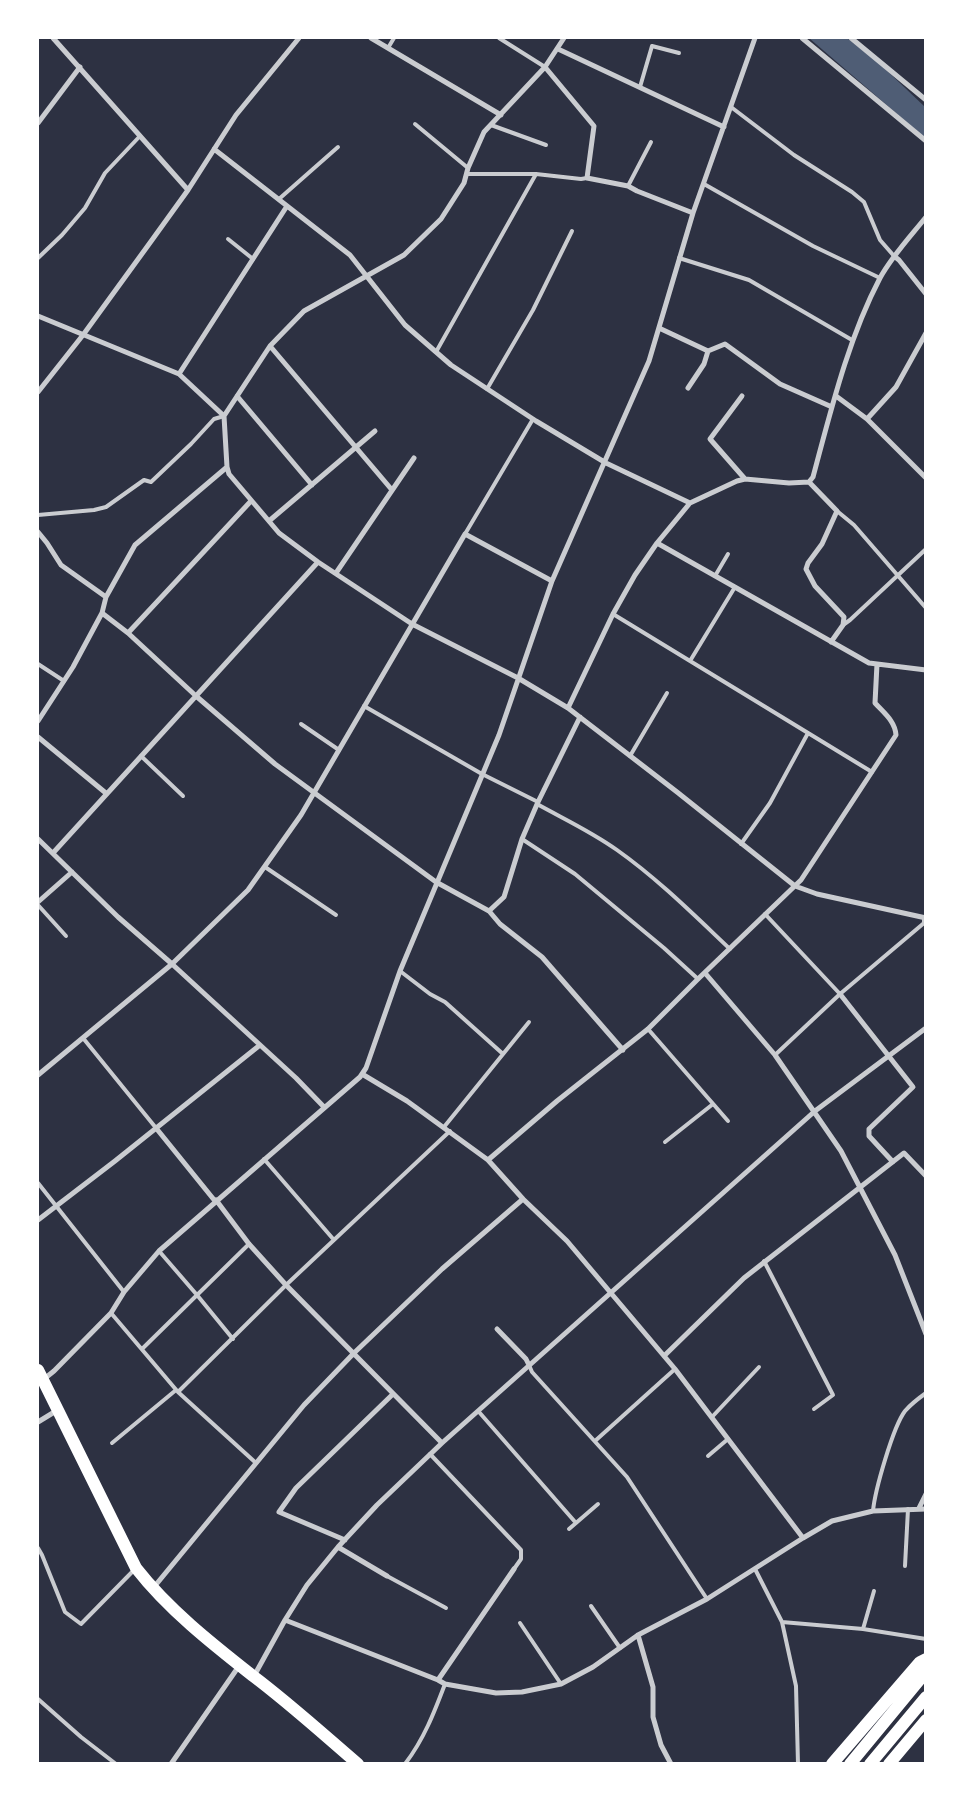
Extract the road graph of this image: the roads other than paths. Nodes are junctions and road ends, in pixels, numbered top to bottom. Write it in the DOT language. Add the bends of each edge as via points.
graph roads {
  1 [pos="53,38"];
  2 [pos="298,38"];
  3 [pos="371,38"];
  4 [pos="394,38"];
  5 [pos="499,38"];
  6 [pos="564,38"];
  7 [pos="755,38"];
  8 [pos="802,38"];
  9 [pos="851,38"];
  10 [pos="388,48"];
  11 [pos="558,49"];
  12 [pos="679,53"];
  13 [pos="80,67"];
  14 [pos="545,67"];
  15 [pos="640,87"];
  16 [pos="926,100"];
  17 [pos="731,107"];
  18 [pos="501,115"];
  19 [pos="38,123"];
  20 [pos="415,124"];
  21 [pos="490,125"];
  22 [pos="724,127"];
  23 [pos="140,136"];
  24 [pos="926,141"];
  25 [pos="651,142"];
  26 [pos="546,144"];
  27 [pos="338,147"];
  28 [pos="214,149"];
  29 [pos="468,171"];
  30 [pos="536,174"];
  31 [pos="586,178"];
  32 [pos="704,184"];
  33 [pos="628,186"];
  34 [pos="188,190"];
  35 [pos="279,198"];
  36 [pos="287,206"];
  37 [pos="693,213"];
  38 [pos="926,217"];
  39 [pos="572,231"];
  40 [pos="228,239"];
  41 [pos="894,256"];
  42 [pos="38,258"];
  43 [pos="679,258"];
  44 [pos="253,259"];
  45 [pos="366,275"];
  46 [pos="880,278"];
  47 [pos="926,294"];
  48 [pos="38,316"];
  49 [pos="659,328"];
  50 [pos="926,333"];
  51 [pos="83,335"];
  52 [pos="852,340"];
  53 [pos="270,346"];
  54 [pos="708,351"];
  55 [pos="436,352"];
  56 [pos="178,374"];
  57 [pos="688,388"];
  58 [pos="487,389"];
  59 [pos="38,392"];
  60 [pos="237,396"];
  61 [pos="742,396"];
  62 [pos="836,396"];
  63 [pos="832,407"];
  64 [pos="224,416"];
  65 [pos="532,419"];
  66 [pos="867,419"];
  67 [pos="375,431"];
  68 [pos="356,447"];
  69 [pos="414,458"];
  70 [pos="606,463"];
  71 [pos="227,467"];
  72 [pos="926,478"];
  73 [pos="745,479"];
  74 [pos="809,482"];
  75 [pos="312,485"];
  76 [pos="392,490"];
  77 [pos="251,501"];
  78 [pos="690,503"];
  79 [pos="837,511"];
  80 [pos="38,515"];
  81 [pos="269,521"];
  82 [pos="38,532"];
  83 [pos="465,534"];
  84 [pos="657,543"];
  85 [pos="926,549"];
  86 [pos="728,554"];
  87 [pos="318,562"];
  88 [pos="336,573"];
  89 [pos="898,575"];
  90 [pos="715,576"];
  91 [pos="552,581"];
  92 [pos="735,587"];
  93 [pos="106,597"];
  94 [pos="926,608"];
  95 [pos="102,612"];
  96 [pos="613,614"];
  97 [pos="412,624"];
  98 [pos="843,625"];
  99 [pos="128,633"];
  100 [pos="831,642"];
  101 [pos="690,661"];
  102 [pos="38,664"];
  103 [pos="877,664"];
  104 [pos="926,670"];
  105 [pos="518,678"];
  106 [pos="64,681"];
  107 [pos="667,693"];
  108 [pos="196,696"];
  109 [pos="364,706"];
  110 [pos="568,708"];
  111 [pos="580,717"];
  112 [pos="38,721"];
  113 [pos="301,724"];
  114 [pos="808,733"];
  115 [pos="38,738"];
  116 [pos="339,750"];
  117 [pos="141,756"];
  118 [pos="630,756"];
  119 [pos="872,772"];
  120 [pos="482,774"];
  121 [pos="314,792"];
  122 [pos="107,794"];
  123 [pos="183,796"];
  124 [pos="537,803"];
  125 [pos="38,839"];
  126 [pos="522,839"];
  127 [pos="741,844"];
  128 [pos="52,854"];
  129 [pos="265,866"];
  130 [pos="72,872"];
  131 [pos="436,882"];
  132 [pos="795,886"];
  133 [pos="38,903"];
  134 [pos="489,911"];
  135 [pos="765,914"];
  136 [pos="336,915"];
  137 [pos="925,916"];
  138 [pos="66,936"];
  139 [pos="730,949"];
  140 [pos="172,964"];
  141 [pos="400,971"];
  142 [pos="705,974"];
  143 [pos="698,979"];
  144 [pos="840,994"];
  145 [pos="528,1022"];
  146 [pos="926,1028"];
  147 [pos="648,1030"];
  148 [pos="83,1038"];
  149 [pos="260,1045"];
  150 [pos="623,1050"];
  151 [pos="504,1054"];
  152 [pos="775,1055"];
  153 [pos="888,1056"];
  154 [pos="362,1074"];
  155 [pos="38,1075"];
  156 [pos="713,1104"];
  157 [pos="324,1107"];
  158 [pos="815,1112"];
  159 [pos="728,1121"];
  160 [pos="444,1127"];
  161 [pos="156,1128"];
  162 [pos="450,1131"];
  163 [pos="664,1142"];
  164 [pos="264,1159"];
  165 [pos="488,1160"];
  166 [pos="893,1162"];
  167 [pos="926,1176"];
  168 [pos="38,1184"];
  169 [pos="860,1188"];
  170 [pos="523,1199"];
  171 [pos="216,1200"];
  172 [pos="55,1205"];
  173 [pos="38,1220"];
  174 [pos="334,1240"];
  175 [pos="249,1244"];
  176 [pos="159,1251"];
  177 [pos="764,1261"];
  178 [pos="286,1285"];
  179 [pos="124,1292"];
  180 [pos="611,1292"];
  181 [pos="197,1295"];
  182 [pos="111,1313"];
  183 [pos="497,1330"];
  184 [pos="926,1334"];
  185 [pos="232,1339"];
  186 [pos="142,1349"];
  187 [pos="354,1353"];
  188 [pos="664,1356"];
  189 [pos="529,1365"];
  190 [pos="759,1367"];
  191 [pos="675,1369"];
  192 [pos="40,1375"];
  193 [pos="177,1391"];
  194 [pos="926,1392"];
  195 [pos="393,1394"];
  196 [pos="814,1408"];
  197 [pos="58,1410"];
  198 [pos="479,1412"];
  199 [pos="712,1417"];
  200 [pos="38,1422"];
  201 [pos="728,1439"];
  202 [pos="595,1441"];
  203 [pos="112,1443"];
  204 [pos="442,1443"];
  205 [pos="430,1454"];
  206 [pos="708,1456"];
  207 [pos="256,1463"];
  208 [pos="926,1494"];
  209 [pos="598,1504"];
  210 [pos="922,1508"];
  211 [pos="908,1509"];
  212 [pos="873,1511"];
  213 [pos="576,1523"];
  214 [pos="569,1529"];
  215 [pos="803,1538"];
  216 [pos="345,1540"];
  217 [pos="338,1547"];
  218 [pos="38,1548"];
  219 [pos="905,1566"];
  220 [pos="136,1568"];
  221 [pos="514,1569"];
  222 [pos="755,1569"];
  223 [pos="387,1576"];
  224 [pos="152,1589"];
  225 [pos="874,1591"];
  226 [pos="707,1598"];
  227 [pos="591,1606"];
  228 [pos="446,1608"];
  229 [pos="285,1620"];
  230 [pos="782,1622"];
  231 [pos="520,1624"];
  232 [pos="864,1629"];
  233 [pos="638,1635"];
  234 [pos="926,1640"];
  235 [pos="620,1648"];
  236 [pos="926,1659"];
  237 [pos="239,1666"];
  238 [pos="926,1672"];
  239 [pos="254,1676"];
  240 [pos="438,1680"];
  241 [pos="445,1684"];
  242 [pos="561,1684"];
  243 [pos="926,1697"];
  244 [pos="38,1699"];
  245 [pos="926,1720"];
  246 [pos="356,1763"];
  247 [pos="116,1764"];
  248 [pos="171,1764"];
  249 [pos="405,1764"];
  250 [pos="671,1764"];
  251 [pos="798,1764"];
  252 [pos="832,1764"];
  253 [pos="850,1764"];
  254 [pos="870,1764"];
  255 [pos="889,1764"];
  1 -- 13 [label="street"];
  2 -- 28 [label="street" via="236,115"];
  3 -- 10 [label="street"];
  4 -- 10 [label="lane"];
  5 -- 14 [label="lane"];
  6 -- 11 [label="street"];
  7 -- 17 [label="street"];
  8 -- 24 [label="street"];
  9 -- 16 [label="street"];
  10 -- 18 [label="street"];
  11 -- 14 [label="street"];
  11 -- 15 [label="street"];
  12 -- 15 [label="lane" via="652,46"];
  13 -- 19 [label="street"];
  13 -- 23 [label="street"];
  14 -- 18 [label="street"];
  14 -- 31 [label="street" via="594,126"];
  15 -- 22 [label="street"];
  17 -- 22 [label="street"];
  17 -- 41 [label="lane" via="864,202 880,240"];
  18 -- 21 [label="street"];
  20 -- 29 [label="lane"];
  21 -- 26 [label="lane"];
  21 -- 29 [label="street"];
  22 -- 32 [label="street"];
  23 -- 34 [label="street"];
  23 -- 42 [label="lane" via="105,173 85,208"];
  25 -- 33 [label="lane"];
  27 -- 35 [label="lane"];
  28 -- 34 [label="street"];
  28 -- 35 [label="street"];
  29 -- 30 [label="lane"];
  29 -- 45 [label="street" via="464,184 440,219 404,256"];
  30 -- 31 [label="lane"];
  30 -- 55 [label="lane"];
  31 -- 33 [label="street"];
  32 -- 37 [label="street"];
  32 -- 46 [label="lane" via="813,246"];
  33 -- 37 [label="street"];
  34 -- 51 [label="street"];
  35 -- 36 [label="street"];
  36 -- 44 [label="street"];
  36 -- 45 [label="street" via="350,255"];
  37 -- 43 [label="street"];
  38 -- 41 [label="street"];
  39 -- 58 [label="lane" via="533,310"];
  40 -- 44 [label="lane"];
  41 -- 46 [label="street"];
  41 -- 47 [label="street"];
  43 -- 49 [label="street"];
  43 -- 52 [label="lane" via="749,280"];
  44 -- 56 [label="street"];
  45 -- 53 [label="street" via="304,311"];
  45 -- 55 [label="street" via="405,325"];
  46 -- 52 [label="street"];
  48 -- 51 [label="street"];
  49 -- 54 [label="street"];
  49 -- 70 [label="street" via="649,361"];
  50 -- 66 [label="street" via="896,386"];
  51 -- 56 [label="street"];
  51 -- 59 [label="street"];
  52 -- 62 [label="street"];
  53 -- 60 [label="street"];
  53 -- 68 [label="street"];
  54 -- 57 [label="street" via="704,364"];
  54 -- 63 [label="street" via="725,344 780,384"];
  55 -- 58 [label="street"];
  56 -- 64 [label="street"];
  58 -- 65 [label="street"];
  60 -- 64 [label="street"];
  60 -- 75 [label="street"];
  61 -- 73 [label="street" via="710,439"];
  62 -- 63 [label="street"];
  62 -- 66 [label="street"];
  63 -- 74 [label="street"];
  64 -- 71 [label="street"];
  64 -- 80 [label="lane" via="214,420 151,482 144,480 106,507"];
  65 -- 70 [label="street"];
  65 -- 83 [label="lane"];
  66 -- 72 [label="street"];
  67 -- 68 [label="street"];
  68 -- 75 [label="street"];
  68 -- 76 [label="street"];
  69 -- 76 [label="street"];
  70 -- 78 [label="street"];
  70 -- 91 [label="street"];
  71 -- 77 [label="street"];
  71 -- 93 [label="street" via="135,545"];
  73 -- 74 [label="street"];
  73 -- 78 [label="street"];
  74 -- 79 [label="street"];
  75 -- 81 [label="street"];
  76 -- 88 [label="street"];
  77 -- 81 [label="street"];
  77 -- 99 [label="street"];
  78 -- 84 [label="street"];
  79 -- 89 [label="lane"];
  79 -- 98 [label="street" via="806,569 815,586 844,618"];
  81 -- 87 [label="street" via="279,533"];
  82 -- 93 [label="street" via="61,566"];
  83 -- 91 [label="street"];
  83 -- 97 [label="street"];
  84 -- 90 [label="street"];
  84 -- 96 [label="street"];
  85 -- 89 [label="lane"];
  86 -- 90 [label="lane"];
  87 -- 88 [label="street"];
  87 -- 108 [label="street"];
  88 -- 97 [label="street"];
  89 -- 94 [label="lane"];
  89 -- 98 [label="lane"];
  90 -- 92 [label="street"];
  91 -- 105 [label="street"];
  92 -- 100 [label="street"];
  92 -- 101 [label="lane"];
  93 -- 95 [label="street"];
  95 -- 99 [label="street"];
  95 -- 106 [label="street"];
  96 -- 101 [label="lane"];
  96 -- 110 [label="street"];
  97 -- 105 [label="street"];
  97 -- 109 [label="street"];
  98 -- 100 [label="street"];
  99 -- 108 [label="street"];
  100 -- 103 [label="street"];
  101 -- 114 [label="lane"];
  102 -- 106 [label="lane"];
  103 -- 104 [label="street"];
  103 -- 119 [label="street" via="875,703 890,720 896,735"];
  105 -- 110 [label="street"];
  105 -- 120 [label="street"];
  106 -- 112 [label="street"];
  107 -- 118 [label="lane"];
  108 -- 117 [label="street"];
  108 -- 121 [label="street" via="275,764"];
  109 -- 116 [label="street"];
  109 -- 120 [label="lane"];
  110 -- 111 [label="street"];
  111 -- 118 [label="street"];
  111 -- 124 [label="street"];
  113 -- 116 [label="lane"];
  114 -- 119 [label="lane"];
  114 -- 127 [label="lane" via="770,803"];
  115 -- 122 [label="street"];
  116 -- 121 [label="street"];
  117 -- 122 [label="street"];
  117 -- 123 [label="lane"];
  118 -- 127 [label="street"];
  119 -- 132 [label="street"];
  120 -- 124 [label="lane"];
  120 -- 131 [label="street"];
  121 -- 129 [label="street"];
  121 -- 131 [label="street"];
  122 -- 128 [label="street"];
  124 -- 126 [label="street"];
  124 -- 139 [label="lane" via="617,850 678,900"];
  125 -- 128 [label="street"];
  126 -- 134 [label="street" via="504,897"];
  126 -- 143 [label="lane" via="575,874"];
  127 -- 132 [label="street"];
  128 -- 130 [label="street"];
  129 -- 136 [label="lane"];
  129 -- 140 [label="street" via="232,907"];
  130 -- 133 [label="street"];
  130 -- 140 [label="street"];
  131 -- 134 [label="street"];
  131 -- 141 [label="street"];
  132 -- 135 [label="street"];
  132 -- 137 [label="street" via="826,896"];
  133 -- 138 [label="lane"];
  134 -- 150 [label="street" via="500,924 542,957"];
  135 -- 139 [label="street"];
  135 -- 144 [label="lane"];
  137 -- 144 [label="lane" via="924,923"];
  139 -- 142 [label="street"];
  140 -- 148 [label="street"];
  140 -- 149 [label="street"];
  141 -- 151 [label="lane" via="445,1002"];
  141 -- 154 [label="street"];
  142 -- 143 [label="street"];
  142 -- 152 [label="street"];
  143 -- 147 [label="street"];
  144 -- 152 [label="lane"];
  144 -- 153 [label="street"];
  145 -- 151 [label="lane"];
  146 -- 153 [label="street"];
  147 -- 150 [label="street"];
  147 -- 156 [label="lane"];
  148 -- 155 [label="street"];
  148 -- 161 [label="lane"];
  149 -- 157 [label="street"];
  149 -- 161 [label="street"];
  150 -- 165 [label="street"];
  151 -- 160 [label="lane"];
  152 -- 158 [label="street"];
  153 -- 158 [label="street"];
  153 -- 166 [label="street" via="913,1087 869,1129 869,1136"];
  154 -- 157 [label="street"];
  154 -- 160 [label="street"];
  156 -- 159 [label="lane"];
  156 -- 163 [label="lane"];
  157 -- 164 [label="street"];
  158 -- 169 [label="street" via="841,1151"];
  158 -- 180 [label="street"];
  160 -- 162 [label="street"];
  161 -- 171 [label="street"];
  161 -- 172 [label="street"];
  162 -- 165 [label="street"];
  162 -- 174 [label="lane"];
  164 -- 171 [label="street"];
  164 -- 174 [label="lane"];
  165 -- 170 [label="street"];
  166 -- 167 [label="street" via="904,1153"];
  166 -- 169 [label="street"];
  168 -- 172 [label="lane"];
  169 -- 177 [label="street"];
  169 -- 184 [label="street" via="895,1255"];
  170 -- 180 [label="street" via="567,1241"];
  170 -- 187 [label="street" via="442,1269"];
  171 -- 175 [label="street"];
  171 -- 176 [label="street"];
  172 -- 173 [label="street"];
  172 -- 179 [label="lane"];
  174 -- 178 [label="lane"];
  175 -- 178 [label="street"];
  175 -- 181 [label="lane"];
  176 -- 179 [label="street"];
  176 -- 181 [label="lane"];
  177 -- 188 [label="street"];
  177 -- 196 [label="lane" via="833,1395"];
  178 -- 185 [label="lane"];
  178 -- 187 [label="street"];
  179 -- 182 [label="street"];
  180 -- 188 [label="street"];
  180 -- 189 [label="street"];
  181 -- 185 [label="lane"];
  181 -- 186 [label="lane"];
  182 -- 186 [label="lane"];
  182 -- 192 [label="street" via="54,1371"];
  183 -- 189 [label="street"];
  185 -- 193 [label="lane"];
  186 -- 193 [label="lane"];
  187 -- 195 [label="street"];
  187 -- 207 [label="street" via="304,1405"];
  188 -- 191 [label="street"];
  189 -- 198 [label="street"];
  189 -- 202 [label="lane"];
  190 -- 199 [label="lane"];
  191 -- 199 [label="street"];
  191 -- 202 [label="lane"];
  192 -- 197 [label="main road"];
  193 -- 203 [label="lane"];
  193 -- 207 [label="lane"];
  194 -- 212 [label="lane" via="904,1412 890,1446"];
  195 -- 204 [label="street"];
  195 -- 216 [label="street" via="296,1488 279,1512"];
  197 -- 200 [label="street"];
  197 -- 220 [label="main road"];
  198 -- 204 [label="street"];
  198 -- 213 [label="lane"];
  199 -- 201 [label="street"];
  201 -- 206 [label="lane"];
  201 -- 215 [label="street"];
  202 -- 226 [label="lane" via="627,1478"];
  204 -- 205 [label="street"];
  205 -- 216 [label="street" via="376,1505"];
  205 -- 221 [label="lane" via="521,1550 521,1559"];
  207 -- 224 [label="street"];
  208 -- 210 [label="street"];
  209 -- 213 [label="lane"];
  210 -- 211 [label="street"];
  211 -- 212 [label="street"];
  211 -- 219 [label="lane"];
  212 -- 215 [label="street" via="832,1521"];
  213 -- 214 [label="lane"];
  215 -- 222 [label="street"];
  216 -- 217 [label="street"];
  217 -- 223 [label="street"];
  217 -- 229 [label="street"];
  218 -- 220 [label="lane" via="66,1612 81,1624"];
  220 -- 224 [label="main road"];
  221 -- 240 [label="street"];
  222 -- 226 [label="street"];
  222 -- 230 [label="lane"];
  223 -- 228 [label="lane"];
  224 -- 237 [label="main road"];
  225 -- 232 [label="lane"];
  226 -- 233 [label="street"];
  227 -- 235 [label="lane"];
  229 -- 239 [label="street"];
  229 -- 240 [label="street"];
  230 -- 232 [label="lane"];
  230 -- 251 [label="lane" via="796,1686"];
  231 -- 242 [label="lane"];
  232 -- 234 [label="lane"];
  233 -- 235 [label="street"];
  233 -- 250 [label="street" via="653,1687 653,1717 661,1745"];
  235 -- 242 [label="street" via="594,1667"];
  236 -- 252 [label="main road"];
  237 -- 239 [label="main road"];
  237 -- 248 [label="street"];
  238 -- 253 [label="main road"];
  239 -- 246 [label="main road"];
  240 -- 241 [label="street"];
  241 -- 242 [label="street" via="496,1693 522,1692"];
  241 -- 249 [label="lane" via="426,1731"];
  243 -- 254 [label="main road"];
  244 -- 247 [label="lane"];
  245 -- 255 [label="main road"];
}
